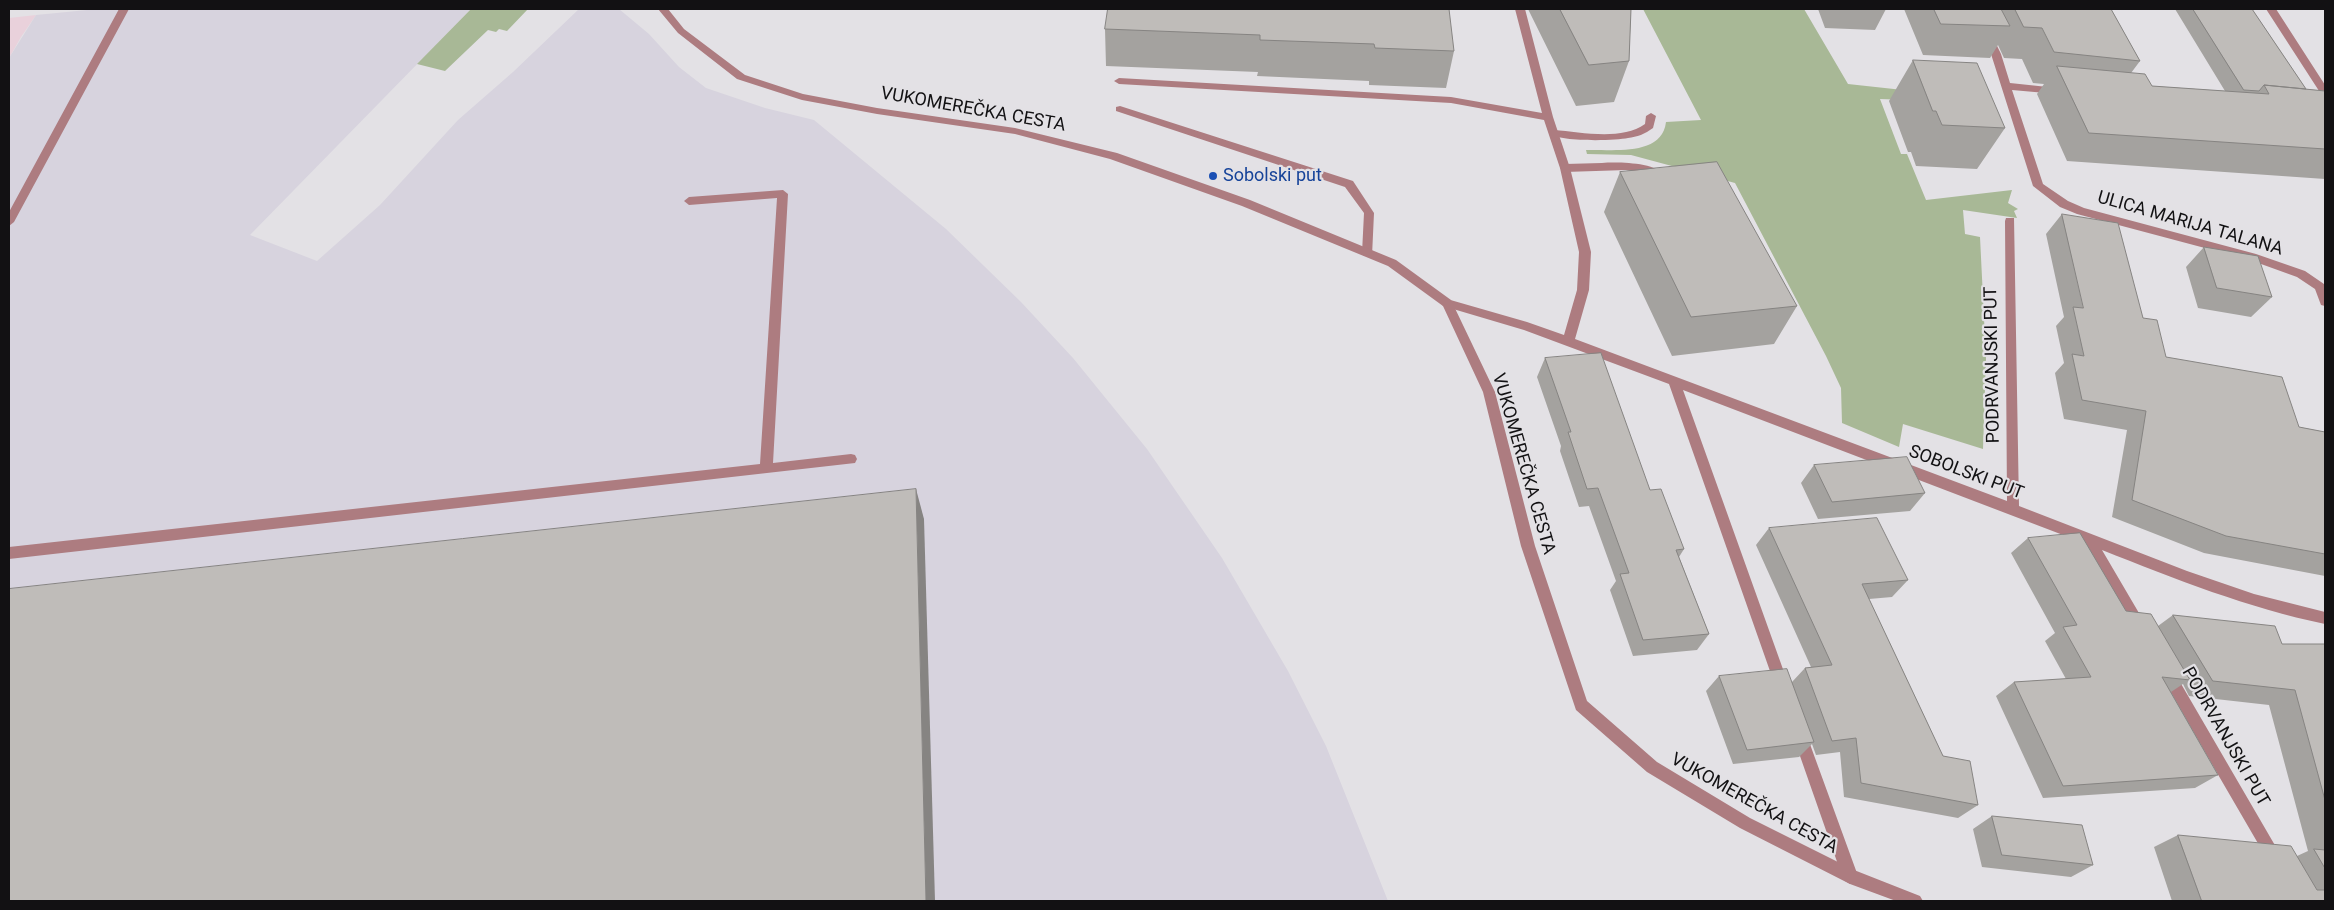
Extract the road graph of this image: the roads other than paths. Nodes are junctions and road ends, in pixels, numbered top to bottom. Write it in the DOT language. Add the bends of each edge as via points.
graph roads {
  1 [pos="124,9"];
  2 [pos="663,9"];
  3 [pos="1520,9"];
  4 [pos="1974,9"];
  5 [pos="2271,9"];
  6 [pos="1119,81"];
  7 [pos="2006,86"];
  8 [pos="2064,92"];
  9 [pos="2325,92"];
  10 [pos="1120,109"];
  11 [pos="1651,116"];
  12 [pos="1548,117"];
  13 [pos="1554,134"];
  14 [pos="1565,168"];
  15 [pos="1671,185"];
  16 [pos="688,201"];
  17 [pos="2010,221"];
  18 [pos="9,222"];
  19 [pos="1368,253"];
  20 [pos="2325,302"];
  21 [pos="1447,303"];
  22 [pos="1568,342"];
  23 [pos="1674,382"];
  24 [pos="851,459"];
  25 [pos="766,468"];
  26 [pos="2013,509"];
  27 [pos="2089,539"];
  28 [pos="9,553"];
  29 [pos="2325,618"];
  30 [pos="2144,634"];
  31 [pos="2159,660"];
  32 [pos="1786,696"];
  33 [pos="1796,724"];
  34 [pos="2284,875"];
  35 [pos="1850,876"];
  36 [pos="1915,901"];
  1 -- 18 [label="street"];
  2 -- 19 [label="street, VUKOMEREČKA CESTA" via="681,31 741,77 802,97 1015,132 1113,156 1246,202"];
  3 -- 12 [label="street"];
  4 -- 7 [label="street" via="1996,54"];
  5 -- 9 [label="street"];
  6 -- 12 [label="street" via="1451,100"];
  7 -- 8 [label="street"];
  7 -- 20 [label="street, ULICA MARIJA TALANA" via="2038,186 2064,204 2302,274 2320,286"];
  10 -- 19 [label="street" via="1348,184 1369,213"];
  11 -- 13 [label="street" via="1649,126 1631,136"];
  12 -- 13 [label="street"];
  13 -- 14 [label="street"];
  14 -- 15 [label="street" via="1626,166 1645,169"];
  14 -- 22 [label="street" via="1585,252 1583,290"];
  16 -- 25 [label="street" via="783,194"];
  17 -- 26 [label="street, PODRVANJSKI PUT"];
  19 -- 21 [label="street, VUKOMEREČKA CESTA" via="1392,263"];
  21 -- 22 [label="street, SOBOLSKI PUT" via="1527,326"];
  21 -- 35 [label="street, VUKOMEREČKA CESTA" via="1489,392 1528,546 1581,705 1652,767 1745,823"];
  22 -- 23 [label="street, SOBOLSKI PUT"];
  23 -- 26 [label="street, SOBOLSKI PUT"];
  23 -- 32 [label="street"];
  24 -- 25 [label="street"];
  25 -- 28 [label="street"];
  26 -- 27 [label="street, SOBOLSKI PUT"];
  27 -- 29 [label="street, SOBOLSKI PUT" via="2254,600"];
  27 -- 30 [label="street"];
  31 -- 34 [label="street, PODRVANJSKI PUT"];
  33 -- 35 [label="street"];
  35 -- 36 [label="street, VUKOMEREČKA CESTA"];
}
